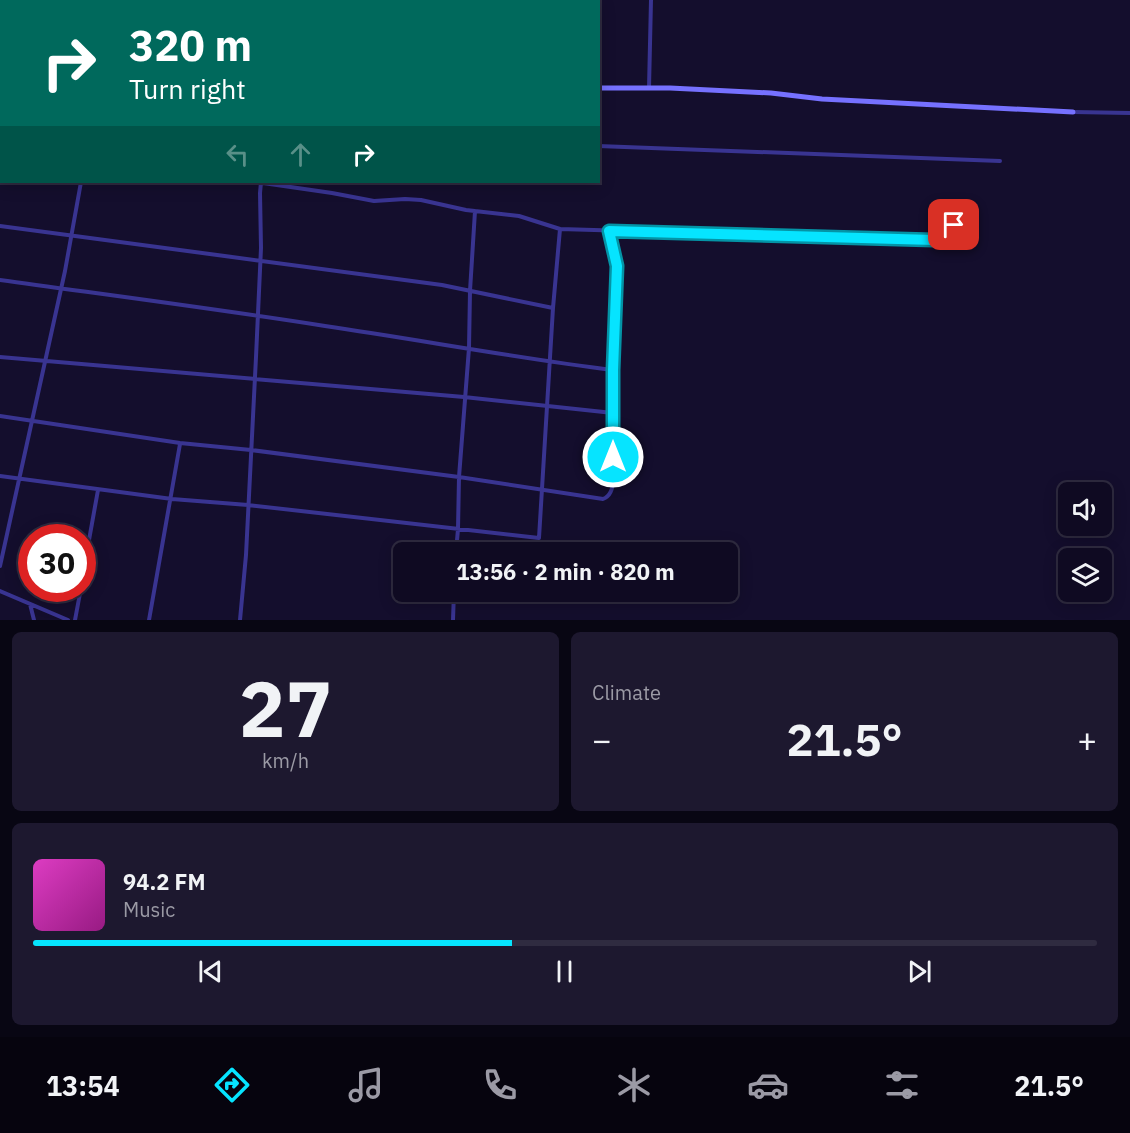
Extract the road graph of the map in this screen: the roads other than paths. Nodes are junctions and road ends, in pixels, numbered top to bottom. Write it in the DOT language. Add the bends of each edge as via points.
graph roads {
  1 [pos="651,0"];
  2 [pos="600,88"];
  3 [pos="649,88"];
  4 [pos="1073,112"];
  5 [pos="1130,113"];
  6 [pos="600,146"];
  7 [pos="1000,161"];
  8 [pos="81,183"];
  9 [pos="261,183"];
  10 [pos="267,183"];
  11 [pos="475,211"];
  12 [pos="954,225"];
  13 [pos="0,226"];
  14 [pos="560,229"];
  15 [pos="609,231"];
  16 [pos="71,236"];
  17 [pos="260,262"];
  18 [pos="0,280"];
  19 [pos="61,288"];
  20 [pos="470,291"];
  21 [pos="553,308"];
  22 [pos="258,315"];
  23 [pos="469,348"];
  24 [pos="0,357"];
  25 [pos="45,362"];
  26 [pos="550,362"];
  27 [pos="613,370"];
  28 [pos="255,380"];
  29 [pos="464,398"];
  30 [pos="547,406"];
  31 [pos="613,413"];
  32 [pos="0,416"];
  33 [pos="32,420"];
  34 [pos="180,443"];
  35 [pos="251,450"];
  36 [pos="0,476"];
  37 [pos="459,477"];
  38 [pos="19,478"];
  39 [pos="98,490"];
  40 [pos="542,490"];
  41 [pos="172,499"];
  42 [pos="249,505"];
  43 [pos="92,524"];
  44 [pos="458,529"];
  45 [pos="457,542"];
  46 [pos="0,566"];
  47 [pos="0,591"];
  48 [pos="78,602"];
  49 [pos="454,602"];
  50 [pos="30,604"];
  51 [pos="34,620"];
  52 [pos="68,620"];
  53 [pos="75,620"];
  54 [pos="149,620"];
  55 [pos="240,620"];
  56 [pos="453,620"];
  1 -- 3 [label="street"];
  2 -- 3 [label="street"];
  3 -- 4 [label="street"];
  4 -- 5 [label="street"];
  6 -- 7 [label="street"];
  8 -- 16 [label="street"];
  9 -- 17 [label="street"];
  10 -- 11 [label="street" via="374,201 421,200"];
  11 -- 14 [label="street" via="519,216"];
  11 -- 20 [label="street"];
  12 -- 15 [label="street" via="946,227 940,238 934,240"];
  13 -- 16 [label="street"];
  14 -- 15 [label="street"];
  14 -- 21 [label="street"];
  15 -- 27 [label="street" via="617,266"];
  16 -- 17 [label="street"];
  16 -- 19 [label="street"];
  17 -- 20 [label="street"];
  17 -- 22 [label="street"];
  18 -- 19 [label="street"];
  19 -- 22 [label="street"];
  19 -- 25 [label="street"];
  20 -- 21 [label="street"];
  20 -- 23 [label="street"];
  21 -- 26 [label="street"];
  22 -- 23 [label="street"];
  22 -- 28 [label="street"];
  23 -- 26 [label="street"];
  23 -- 29 [label="street"];
  24 -- 25 [label="street"];
  25 -- 28 [label="street"];
  25 -- 33 [label="street"];
  26 -- 27 [label="street"];
  26 -- 30 [label="street"];
  27 -- 31 [label="street"];
  28 -- 29 [label="street"];
  28 -- 35 [label="street"];
  29 -- 30 [label="street"];
  29 -- 37 [label="street"];
  30 -- 31 [label="street"];
  30 -- 40 [label="street"];
  31 -- 40 [label="street" via="613,488 608,497"];
  32 -- 33 [label="street"];
  33 -- 34 [label="street"];
  33 -- 38 [label="street"];
  34 -- 35 [label="street"];
  34 -- 41 [label="street"];
  35 -- 37 [label="street"];
  35 -- 42 [label="street"];
  36 -- 38 [label="street"];
  37 -- 40 [label="street"];
  37 -- 44 [label="street"];
  38 -- 39 [label="street"];
  38 -- 46 [label="street"];
  39 -- 41 [label="street"];
  39 -- 43 [label="street"];
  40 -- 44 [label="street" via="539,538"];
  41 -- 42 [label="street"];
  41 -- 54 [label="street"];
  42 -- 44 [label="street"];
  42 -- 55 [label="street"];
  44 -- 45 [label="street"];
  47 -- 50 [label="street"];
  48 -- 53 [label="street"];
  49 -- 56 [label="street"];
  50 -- 51 [label="street"];
  50 -- 52 [label="street"];
}
